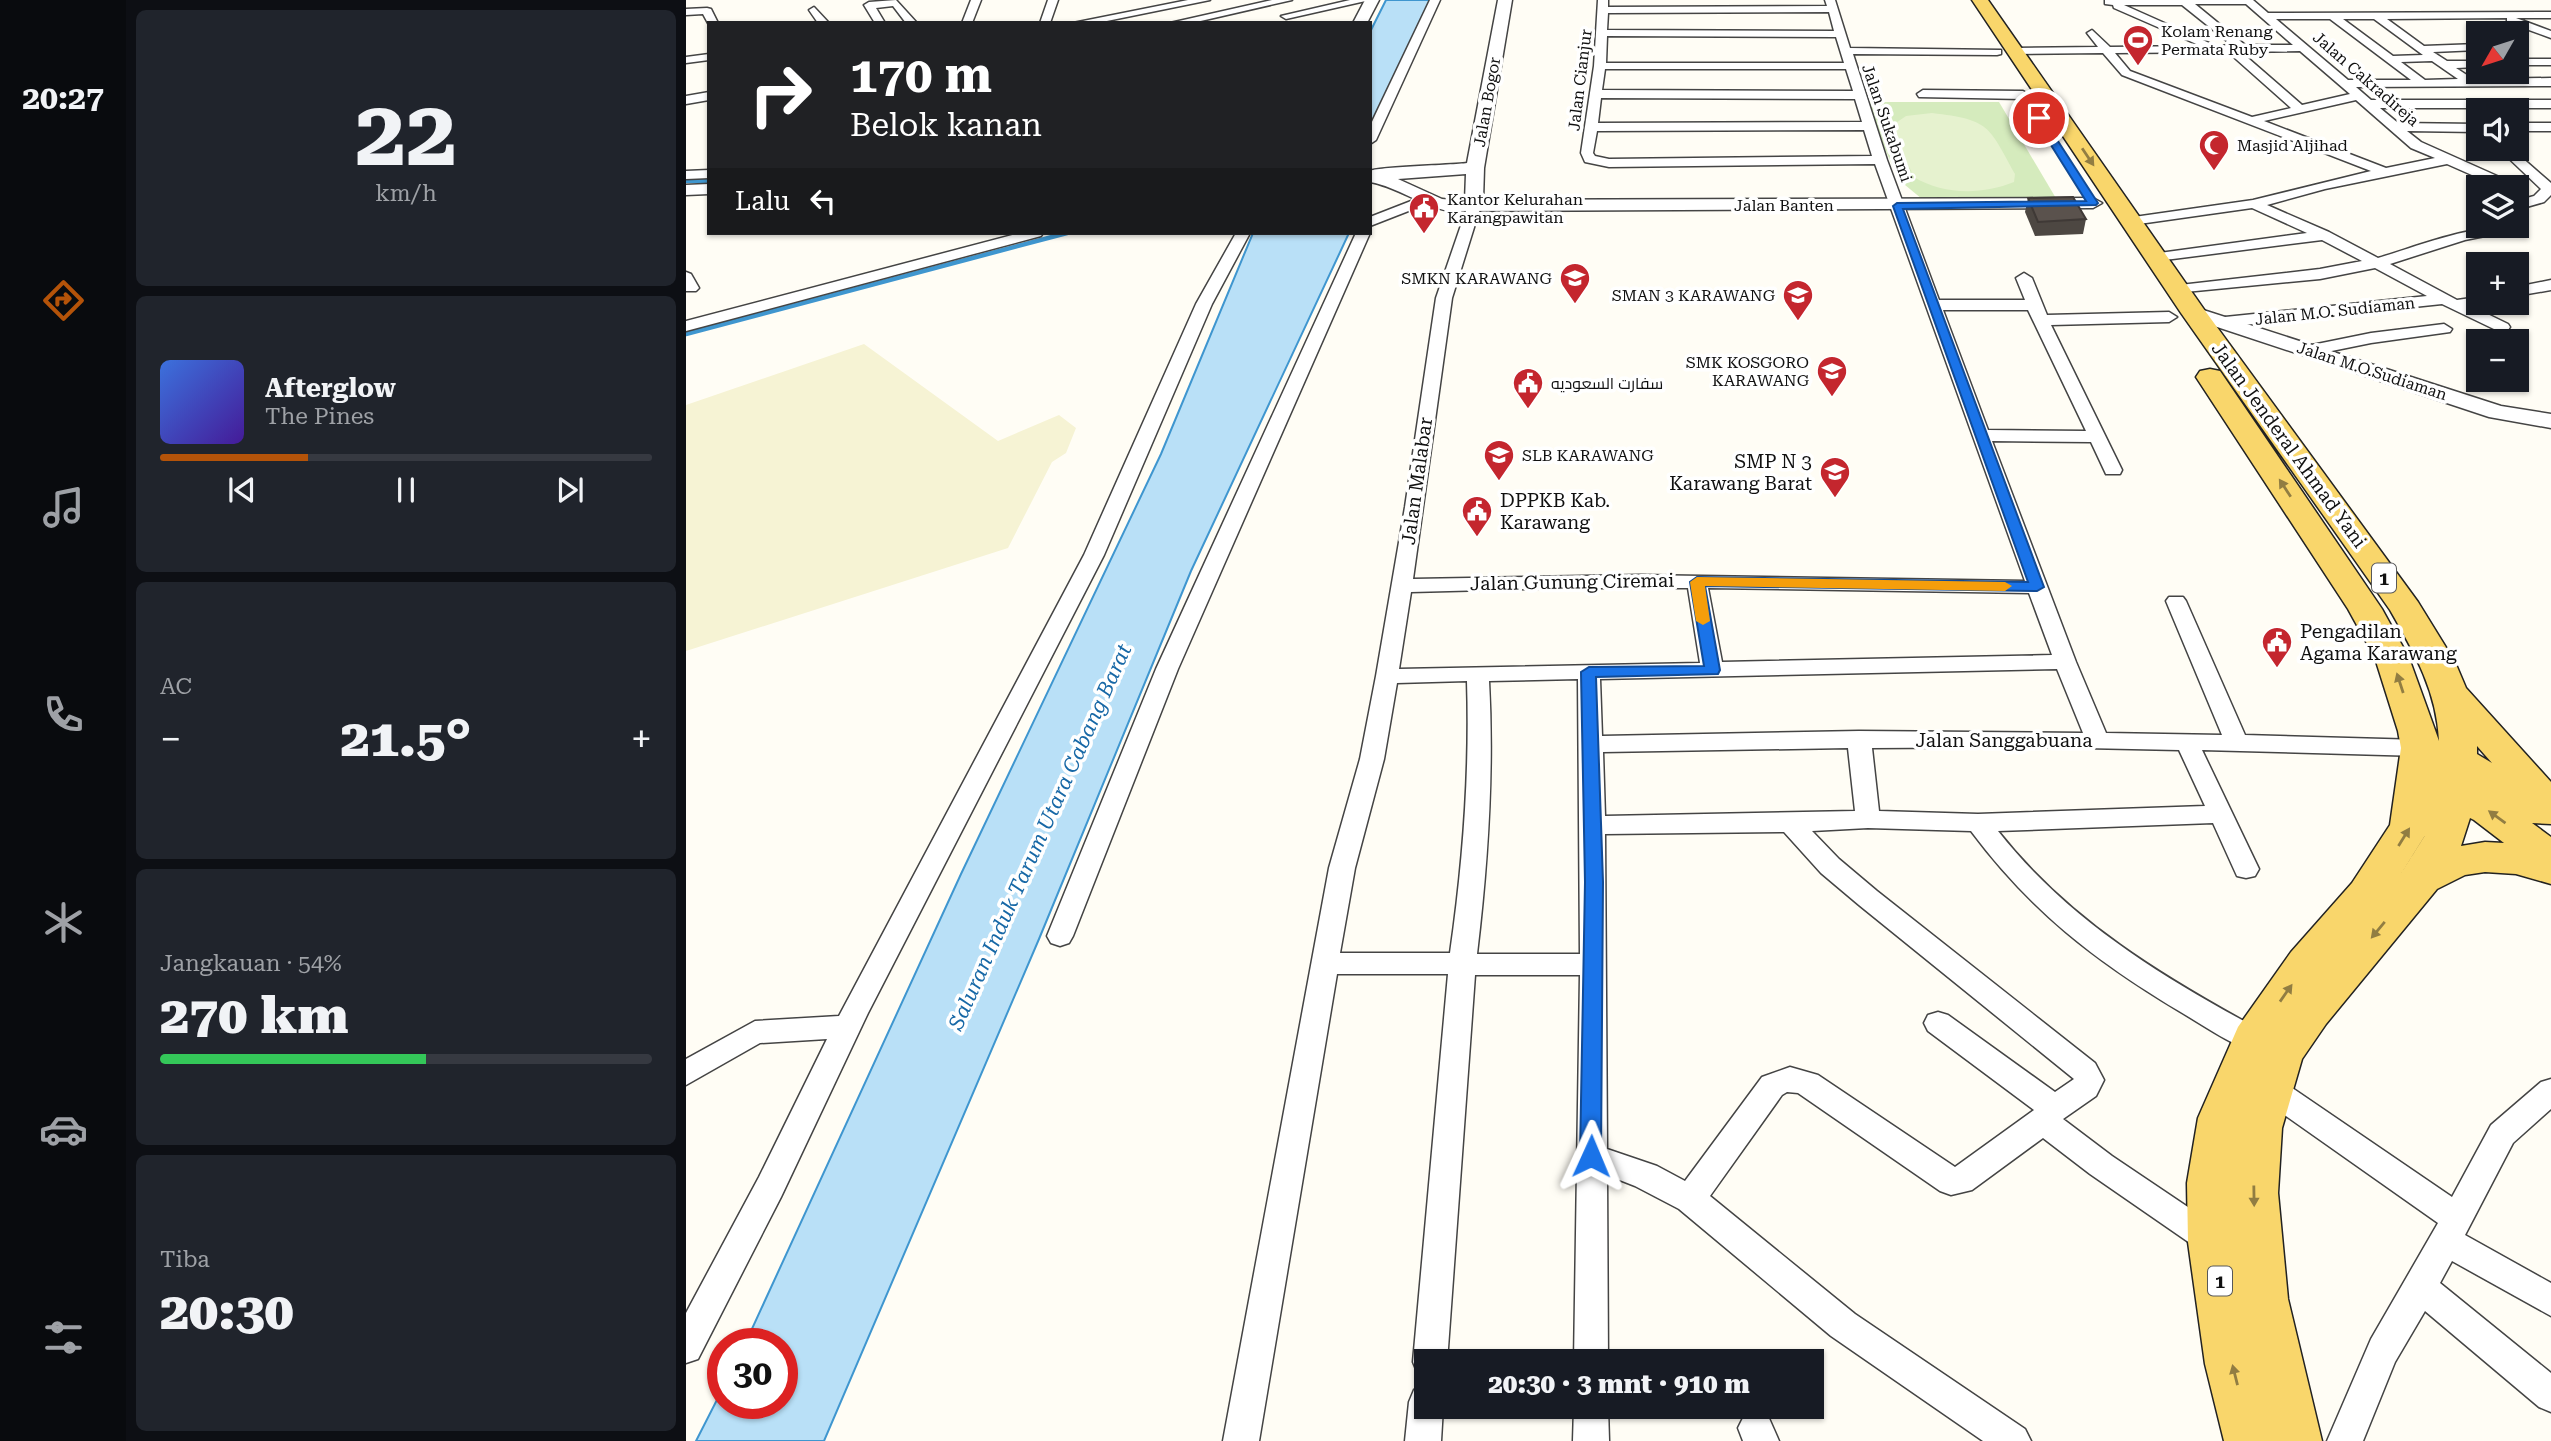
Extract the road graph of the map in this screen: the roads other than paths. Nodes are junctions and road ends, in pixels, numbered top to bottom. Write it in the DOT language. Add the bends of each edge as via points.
graph roads {
  1 [pos="976,0"];
  2 [pos="1053,0"];
  3 [pos="1205,0"];
  4 [pos="1287,0"];
  5 [pos="1365,0"];
  6 [pos="1371,0"];
  7 [pos="1435,0"];
  8 [pos="1505,0"];
  9 [pos="1963,0"];
  10 [pos="1980,0"];
  11 [pos="2247,0"];
  12 [pos="2106,1"];
  13 [pos="2184,1"];
  14 [pos="1126,2"];
  15 [pos="1603,5"];
  16 [pos="1831,5"];
  17 [pos="2527,5"];
  18 [pos="814,10"];
  19 [pos="686,12"];
  20 [pos="2498,14"];
  21 [pos="2550,15"];
  22 [pos="1286,16"];
  23 [pos="2267,16"];
  24 [pos="1120,17"];
  25 [pos="2378,17"];
  26 [pos="2334,18"];
  27 [pos="712,21"];
  28 [pos="822,21"];
  29 [pos="879,21"];
  30 [pos="910,21"];
  31 [pos="968,21"];
  32 [pos="1046,21"];
  33 [pos="1091,21"];
  34 [pos="1185,21"];
  35 [pos="1361,21"];
  36 [pos="1603,33"];
  37 [pos="2092,33"];
  38 [pos="1841,34"];
  39 [pos="2551,35"];
  40 [pos="2466,47"];
  41 [pos="2304,48"];
  42 [pos="2218,49"];
  43 [pos="2237,49"];
  44 [pos="2421,49"];
  45 [pos="2106,50"];
  46 [pos="1846,51"];
  47 [pos="2006,51"];
  48 [pos="2388,59"];
  49 [pos="2550,61"];
  50 [pos="2438,62"];
  51 [pos="2529,62"];
  52 [pos="2466,63"];
  53 [pos="1600,66"];
  54 [pos="1848,66"];
  55 [pos="2466,79"];
  56 [pos="2529,82"];
  57 [pos="2551,82"];
  58 [pos="2421,83"];
  59 [pos="2466,83"];
  60 [pos="2347,84"];
  61 [pos="1596,94"];
  62 [pos="1923,94"];
  63 [pos="2023,94"];
  64 [pos="1859,95"];
  65 [pos="707,96"];
  66 [pos="686,100"];
  67 [pos="2363,100"];
  68 [pos="2450,104"];
  69 [pos="2551,104"];
  70 [pos="2299,109"];
  71 [pos="2250,121"];
  72 [pos="1870,126"];
  73 [pos="1591,127"];
  74 [pos="2394,127"];
  75 [pos="2529,127"];
  76 [pos="2536,127"];
  77 [pos="2551,127"];
  78 [pos="2466,128"];
  79 [pos="1372,136"];
  80 [pos="2051,138"];
  81 [pos="2551,138"];
  82 [pos="1880,160"];
  83 [pos="2445,160"];
  84 [pos="2519,161"];
  85 [pos="1475,168"];
  86 [pos="1372,171"];
  87 [pos="2382,172"];
  88 [pos="707,174"];
  89 [pos="686,175"];
  90 [pos="2481,175"];
  91 [pos="1372,177"];
  92 [pos="707,189"];
  93 [pos="686,190"];
  94 [pos="2087,194"];
  95 [pos="1424,200"];
  96 [pos="2545,201"];
  97 [pos="2254,204"];
  98 [pos="1474,205"];
  99 [pos="1897,206"];
  100 [pos="1372,221"];
  101 [pos="2132,221"];
  102 [pos="1028,235"];
  103 [pos="1242,235"];
  104 [pos="1362,235"];
  105 [pos="2323,235"];
  106 [pos="2466,235"];
  107 [pos="2157,257"];
  108 [pos="2378,262"];
  109 [pos="912,277"];
  110 [pos="2024,278"];
  111 [pos="2551,285"];
  112 [pos="2529,289"];
  113 [pos="2450,302"];
  114 [pos="2466,302"];
  115 [pos="1933,305"];
  116 [pos="2192,310"];
  117 [pos="2038,313"];
  118 [pos="686,326"];
  119 [pos="2502,327"];
  120 [pos="2444,329"];
  121 [pos="686,338"];
  122 [pos="2307,351"];
  123 [pos="2551,421"];
  124 [pos="1981,435"];
  125 [pos="2098,436"];
  126 [pos="2113,470"];
  127 [pos="1697,582"];
  128 [pos="1401,586"];
  129 [pos="2037,587"];
  130 [pos="2176,601"];
  131 [pos="2065,662"];
  132 [pos="1712,670"];
  133 [pos="1589,672"];
  134 [pos="1478,673"];
  135 [pos="1387,676"];
  136 [pos="2450,694"];
  137 [pos="2097,738"];
  138 [pos="1858,739"];
  139 [pos="2187,742"];
  140 [pos="2237,743"];
  141 [pos="1589,744"];
  142 [pos="2419,764"];
  143 [pos="2457,777"];
  144 [pos="2551,810"];
  145 [pos="2221,814"];
  146 [pos="1868,818"];
  147 [pos="2551,819"];
  148 [pos="1978,822"];
  149 [pos="1790,823"];
  150 [pos="1592,825"];
  151 [pos="2551,858"];
  152 [pos="2246,869"];
  153 [pos="2551,869"];
  154 [pos="2422,878"];
  155 [pos="1060,936"];
  156 [pos="1325,964"];
  157 [pos="1462,965"];
  158 [pos="1591,965"];
  159 [pos="1938,1023"];
  160 [pos="847,1027"];
  161 [pos="2253,1040"];
  162 [pos="686,1073"];
  163 [pos="2551,1091"];
  164 [pos="2250,1111"];
  165 [pos="2049,1114"];
  166 [pos="1591,1156"];
  167 [pos="1690,1199"];
  168 [pos="2452,1229"];
  169 [pos="2214,1242"];
  170 [pos="2421,1287"];
  171 [pos="2551,1300"];
  172 [pos="686,1347"];
  173 [pos="1431,1349"];
  174 [pos="1591,1349"];
  175 [pos="2551,1395"];
  176 [pos="1425,1419"];
  177 [pos="1591,1419"];
  178 [pos="1241,1441"];
  179 [pos="1423,1441"];
  180 [pos="1591,1441"];
  181 [pos="2013,1441"];
  182 [pos="2252,1441"];
  183 [pos="2294,1441"];
  184 [pos="2344,1441"];
  1 -- 31 [label="street"];
  2 -- 32 [label="street"];
  3 -- 24 [label="street"];
  4 -- 34 [label="street"];
  5 -- 22 [label="street"];
  6 -- 35 [label="street"];
  7 -- 79 [label="street"];
  8 -- 85 [label="street, Jalan Bogor"];
  9 -- 47 [label="main road, Jalan Jenderal Ahmad Yani / 1"];
  10 -- 47 [label="main road, Jalan Jenderal Ahmad Yani / 1"];
  11 -- 13 [label="street"];
  11 -- 23 [label="street, Jalan Cakradireja"];
  12 -- 13 [label="street"];
  12 -- 42 [label="street"];
  13 -- 43 [label="street"];
  14 -- 24 [label="street"];
  15 -- 16 [label="street"];
  15 -- 36 [label="street, Jalan Cianjur"];
  16 -- 38 [label="street, Jalan Sukabumi"];
  17 -- 21 [label="street"];
  18 -- 28 [label="street"];
  19 -- 27 [label="street" via="705,10"];
  20 -- 21 [label="street"];
  20 -- 25 [label="street"];
  20 -- 39 [label="street"];
  23 -- 26 [label="street"];
  23 -- 41 [label="street, Jalan Cakradireja"];
  24 -- 33 [label="street"];
  25 -- 26 [label="street"];
  25 -- 44 [label="street"];
  26 -- 48 [label="street"];
  29 -- 30 [label="street" via="869,5 896,2"];
  36 -- 38 [label="street"];
  36 -- 53 [label="street, Jalan Cianjur"];
  37 -- 45 [label="street"];
  38 -- 46 [label="street, Jalan Sukabumi"];
  40 -- 44 [label="street"];
  41 -- 43 [label="street"];
  41 -- 60 [label="street, Jalan Cakradireja"];
  42 -- 43 [label="street"];
  42 -- 45 [label="street"];
  43 -- 70 [label="street"];
  44 -- 50 [label="street"];
  45 -- 47 [label="street"];
  45 -- 71 [label="street" via="2126,73"];
  46 -- 47 [label="street"];
  46 -- 54 [label="street, Jalan Sukabumi"];
  47 -- 63 [label="main road, Jalan Jenderal Ahmad Yani / 1"];
  47 -- 101 [label="main road, Jalan Jenderal Ahmad Yani / 1, one-way"];
  48 -- 50 [label="street"];
  48 -- 58 [label="street"];
  49 -- 51 [label="street"];
  50 -- 52 [label="street"];
  50 -- 55 [label="street"];
  53 -- 54 [label="street"];
  53 -- 61 [label="street, Jalan Cianjur"];
  54 -- 64 [label="street, Jalan Sukabumi"];
  56 -- 57 [label="street"];
  58 -- 59 [label="street"];
  58 -- 60 [label="street"];
  58 -- 68 [label="street"];
  60 -- 67 [label="street, Jalan Cakradireja"];
  61 -- 64 [label="street"];
  61 -- 73 [label="street, Jalan Cianjur"];
  62 -- 63 [label="street"];
  63 -- 80 [label="main road, Jalan Jenderal Ahmad Yani / 1"];
  64 -- 72 [label="street, Jalan Sukabumi"];
  65 -- 66 [label="street"];
  67 -- 68 [label="street"];
  67 -- 70 [label="street"];
  67 -- 74 [label="street, Jalan Cakradireja"];
  68 -- 69 [label="street"];
  70 -- 71 [label="street"];
  71 -- 87 [label="street"];
  72 -- 73 [label="street"];
  72 -- 82 [label="street, Jalan Sukabumi"];
  73 -- 82 [label="street, Jalan Cianjur" via="1587,153 1593,161"];
  74 -- 78 [label="street"];
  74 -- 83 [label="street, Jalan Cakradireja"];
  75 -- 76 [label="street"];
  76 -- 77 [label="street"];
  76 -- 81 [label="street"];
  82 -- 99 [label="street, Jalan Sukabumi"];
  83 -- 87 [label="street"];
  83 -- 90 [label="street, Jalan Cakradireja"];
  84 -- 96 [label="street" via="2547,186"];
  85 -- 86 [label="street" via="1402,174"];
  85 -- 98 [label="street, Jalan Bogor"];
  87 -- 97 [label="street"];
  88 -- 89 [label="street"];
  91 -- 95 [label="street" via="1393,182"];
  92 -- 93 [label="street"];
  94 -- 99 [label="street, Jalan Banten"];
  94 -- 116 [label="main road, Jalan Jenderal Ahmad Yani / 1"];
  95 -- 98 [label="street, Jalan Banten"];
  95 -- 100 [label="street"];
  97 -- 101 [label="street"];
  97 -- 105 [label="street"];
  98 -- 99 [label="street, Jalan Banten"];
  98 -- 128 [label="street, Jalan Malabar" via="1444,298"];
  99 -- 115 [label="street, Jalan Sukabumi"];
  101 -- 107 [label="main road, Jalan Jenderal Ahmad Yani / 1"];
  102 -- 118 [label="street"];
  103 -- 160 [label="street" via="1204,304 1094,555"];
  104 -- 155 [label="street" via="1245,490"];
  105 -- 107 [label="street"];
  105 -- 108 [label="street"];
  106 -- 108 [label="street"];
  107 -- 116 [label="main road, Jalan Jenderal Ahmad Yani / 1"];
  108 -- 113 [label="street"];
  108 -- 116 [label="street" via="2300,278"];
  109 -- 121 [label="street"];
  110 -- 117 [label="street"];
  111 -- 112 [label="street"];
  113 -- 114 [label="street, Jalan M.O. Sudiaman"];
  113 -- 116 [label="street, Jalan M.O. Sudiaman"];
  113 -- 119 [label="street"];
  115 -- 117 [label="street"];
  115 -- 124 [label="street, Jalan Sukabumi"];
  116 -- 117 [label="street"];
  116 -- 122 [label="street, Jalan M.O.Sudiaman"];
  116 -- 136 [label="main road, Jalan Jenderal Ahmad Yani / 1" via="2406,609"];
  142 -- 116 [label="main road, Jalan Jenderal Ahmad Yani / 1, one-way" via="2417,731 2392,659"];
  117 -- 125 [label="street"];
  120 -- 122 [label="street"];
  122 -- 123 [label="street, Jalan M.O.Sudiaman" via="2497,412"];
  124 -- 125 [label="street"];
  124 -- 129 [label="street, Jalan Sukabumi"];
  125 -- 126 [label="street"];
  127 -- 128 [label="street, Jalan Gunung Ciremai"];
  127 -- 129 [label="street, Jalan Gunung Ciremai"];
  127 -- 132 [label="street"];
  128 -- 135 [label="street, Jalan Malabar"];
  129 -- 131 [label="street, Jalan Sukabumi"];
  130 -- 140 [label="street"];
  131 -- 132 [label="street"];
  131 -- 137 [label="street, Jalan Sukabumi"];
  132 -- 133 [label="street"];
  133 -- 134 [label="street"];
  133 -- 141 [label="street"];
  134 -- 135 [label="street"];
  134 -- 157 [label="street" via="1481,748"];
  135 -- 156 [label="street, Jalan Malabar" via="1372,759 1342,868"];
  136 -- 143 [label="main road, Jalan Jenderal Ahmad Yani / 1" via="2457,728"];
  136 -- 144 [label="main road"];
  137 -- 138 [label="street, Jalan Sanggabuana"];
  137 -- 139 [label="street, Jalan Sanggabuana"];
  138 -- 141 [label="street, Jalan Sanggabuana"];
  138 -- 146 [label="street"];
  139 -- 140 [label="street, Jalan Sanggabuana"];
  139 -- 145 [label="street"];
  140 -- 142 [label="street, Jalan Sanggabuana" via="2359,744"];
  141 -- 150 [label="street"];
  142 -- 143 [label="main road"];
  161 -- 142 [label="main road, Jalan Jenderal Ahmad Yani / 1, one-way" via="2306,964 2367,894 2410,827"];
  143 -- 147 [label="main road"];
  151 -- 143 [label="main road, one-way" via="2488,810"];
  143 -- 154 [label="main road, Jalan Jenderal Ahmad Yani / 1" via="2449,826"];
  145 -- 148 [label="street"];
  145 -- 152 [label="street"];
  146 -- 148 [label="street"];
  146 -- 149 [label="street"];
  148 -- 161 [label="street" via="2043,899 2110,953"];
  149 -- 150 [label="street"];
  149 -- 165 [label="street" via="1849,882 2085,1071 2090,1080 2086,1087"];
  150 -- 158 [label="street"];
  153 -- 154 [label="main road" via="2508,857 2483,856 2448,863"];
  154 -- 164 [label="main road, Jalan Jenderal Ahmad Yani / 1, one-way" via="2310,1011"];
  156 -- 157 [label="street"];
  156 -- 178 [label="street, Jalan Malabar"];
  157 -- 158 [label="street"];
  157 -- 173 [label="street"];
  158 -- 166 [label="street"];
  159 -- 165 [label="street"];
  160 -- 162 [label="street" via="755,1032"];
  160 -- 172 [label="street"];
  161 -- 164 [label="main road, Jalan Jenderal Ahmad Yani / 1"];
  163 -- 168 [label="street" via="2502,1134"];
  164 -- 168 [label="street"];
  164 -- 169 [label="main road, 1" via="2212,1184"];
  164 -- 183 [label="main road, 1, one-way" via="2262,1299"];
  165 -- 167 [label="street" via="1961,1180 1951,1181 1808,1084 1781,1079"];
  165 -- 169 [label="street" via="2101,1166"];
  166 -- 167 [label="street" via="1646,1176"];
  166 -- 174 [label="street"];
  167 -- 181 [label="street" via="1843,1325"];
  168 -- 170 [label="street"];
  168 -- 171 [label="street"];
  182 -- 169 [label="main road, 1, one-way" via="2232,1364"];
  170 -- 175 [label="street"];
  170 -- 184 [label="street" via="2383,1351"];
  176 -- 179 [label="street"];
  177 -- 180 [label="street"];
}
